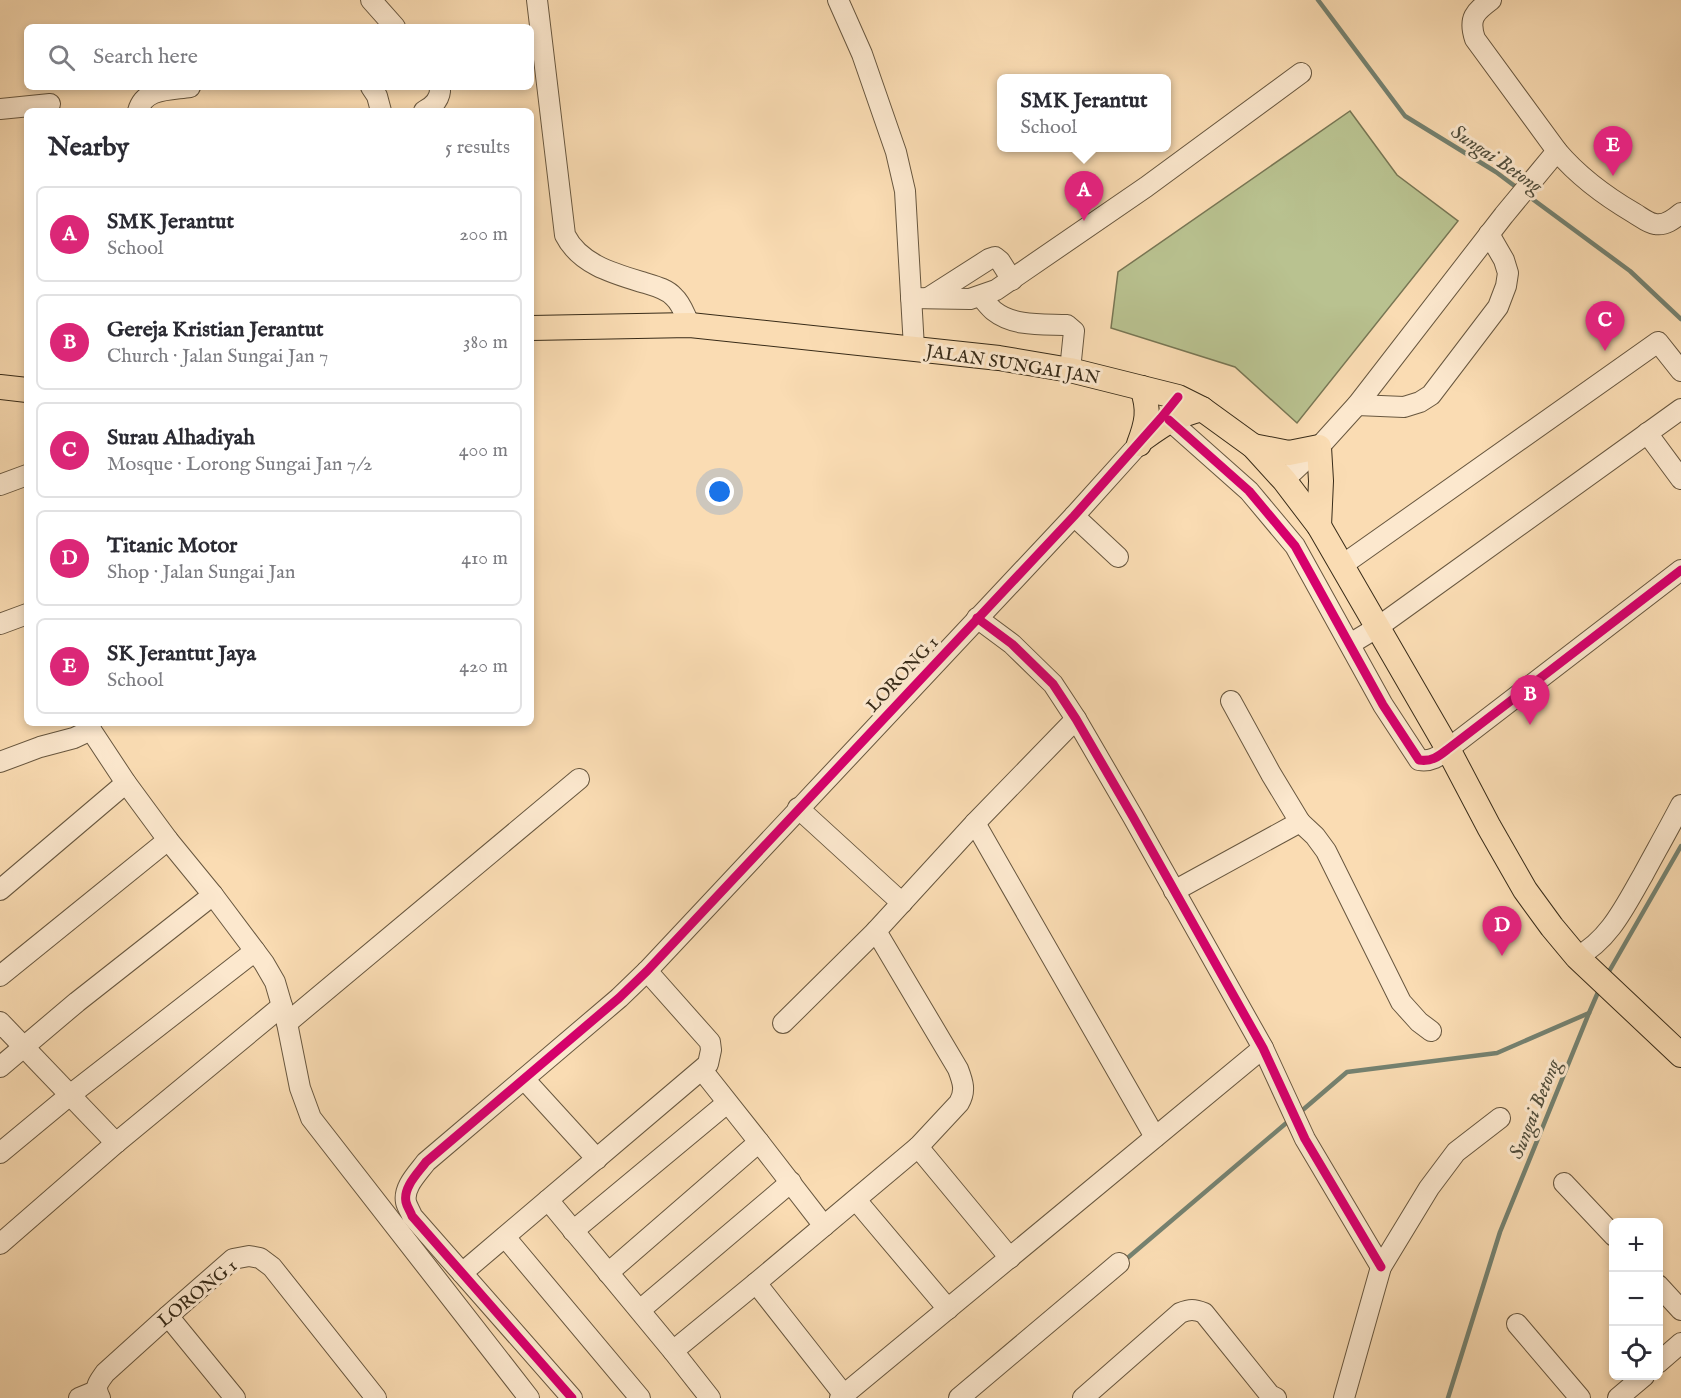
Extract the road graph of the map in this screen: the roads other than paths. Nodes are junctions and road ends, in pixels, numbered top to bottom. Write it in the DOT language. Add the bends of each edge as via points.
graph roads {
  1 [pos="371,0"];
  2 [pos="537,0"];
  3 [pos="838,0"];
  4 [pos="1491,0"];
  5 [pos="392,24"];
  6 [pos="1301,73"];
  7 [pos="171,90"];
  8 [pos="373,90"];
  9 [pos="440,90"];
  10 [pos="50,104"];
  11 [pos="139,108"];
  12 [pos="380,108"];
  13 [pos="428,108"];
  14 [pos="0,109"];
  15 [pos="1557,152"];
  16 [pos="1681,213"];
  17 [pos="1489,234"];
  18 [pos="1012,280"];
  19 [pos="981,297"];
  20 [pos="920,298"];
  21 [pos="690,325"];
  22 [pos="534,328"];
  23 [pos="914,348"];
  24 [pos="1070,370"];
  25 [pos="1681,371"];
  26 [pos="0,387"];
  27 [pos="1142,388"];
  28 [pos="24,390"];
  29 [pos="1178,397"];
  30 [pos="1357,405"];
  31 [pos="1202,409"];
  32 [pos="1681,410"];
  33 [pos="1169,420"];
  34 [pos="1647,433"];
  35 [pos="1141,441"];
  36 [pos="1253,446"];
  37 [pos="1319,447"];
  38 [pos="24,476"];
  39 [pos="1681,479"];
  40 [pos="1284,480"];
  41 [pos="0,485"];
  42 [pos="1074,516"];
  43 [pos="1319,526"];
  44 [pos="1118,557"];
  45 [pos="1341,566"];
  46 [pos="1681,570"];
  47 [pos="24,615"];
  48 [pos="977,618"];
  49 [pos="0,624"];
  50 [pos="1378,627"];
  51 [pos="1350,644"];
  52 [pos="1230,701"];
  53 [pos="1076,719"];
  54 [pos="91,726"];
  55 [pos="1448,749"];
  56 [pos="0,762"];
  57 [pos="579,779"];
  58 [pos="126,783"];
  59 [pos="1681,805"];
  60 [pos="798,808"];
  61 [pos="1300,822"];
  62 [pos="975,823"];
  63 [pos="168,840"];
  64 [pos="0,890"];
  65 [pos="1174,891"];
  66 [pos="213,895"];
  67 [pos="902,903"];
  68 [pos="876,932"];
  69 [pos="255,951"];
  70 [pos="1582,962"];
  71 [pos="647,971"];
  72 [pos="0,976"];
  73 [pos="284,1015"];
  74 [pos="0,1022"];
  75 [pos="783,1023"];
  76 [pos="1431,1031"];
  77 [pos="24,1047"];
  78 [pos="1263,1048"];
  79 [pos="1680,1053"];
  80 [pos="0,1067"];
  81 [pos="702,1070"];
  82 [pos="524,1079"];
  83 [pos="70,1095"];
  84 [pos="727,1103"];
  85 [pos="1500,1118"];
  86 [pos="1155,1137"];
  87 [pos="759,1142"];
  88 [pos="116,1143"];
  89 [pos="918,1148"];
  90 [pos="0,1153"];
  91 [pos="597,1159"];
  92 [pos="791,1182"];
  93 [pos="1564,1183"];
  94 [pos="548,1200"];
  95 [pos="856,1200"];
  96 [pos="824,1226"];
  97 [pos="573,1230"];
  98 [pos="1609,1231"];
  99 [pos="505,1237"];
  100 [pos="0,1244"];
  101 [pos="1010,1258"];
  102 [pos="1119,1263"];
  103 [pos="1381,1267"];
  104 [pos="462,1273"];
  105 [pos="608,1273"];
  106 [pos="756,1284"];
  107 [pos="1663,1290"];
  108 [pos="948,1309"];
  109 [pos="640,1310"];
  110 [pos="1681,1310"];
  111 [pos="168,1316"];
  112 [pos="1516,1324"];
  113 [pos="1681,1343"];
  114 [pos="673,1351"];
  115 [pos="1663,1359"];
  116 [pos="1639,1380"];
  117 [pos="92,1396"];
  118 [pos="525,1396"];
  119 [pos="842,1396"];
  120 [pos="1271,1397"];
  121 [pos="235,1398"];
  122 [pos="376,1398"];
  123 [pos="572,1398"];
  124 [pos="640,1398"];
  125 [pos="710,1398"];
  126 [pos="959,1398"];
  127 [pos="1083,1398"];
  128 [pos="1344,1398"];
  129 [pos="1580,1398"];
  130 [pos="1618,1398"];
  1 -- 5 [label="street"];
  2 -- 21 [label="street" via="565,234 570,245 601,268 673,295"];
  3 -- 20 [label="street" via="862,54 896,152"];
  4 -- 15 [label="street" via="1472,20 1475,39"];
  6 -- 18 [label="street"];
  7 -- 11 [label="street" via="147,96"];
  8 -- 12 [label="street"];
  9 -- 13 [label="street" via="437,102"];
  10 -- 14 [label="street"];
  15 -- 16 [label="street" via="1592,186 1645,220 1667,223"];
  15 -- 17 [label="street"];
  17 -- 30 [label="street"];
  17 -- 30 [label="street" via="1508,273 1506,286 1498,307 1431,395 1404,407"];
  18 -- 19 [label="street"];
  18 -- 20 [label="street" via="995,257"];
  19 -- 20 [label="street"];
  19 -- 24 [label="street" via="1005,317 1072,328"];
  20 -- 23 [label="street"];
  21 -- 22 [label="main road, JALAN SUNGAI JAN"];
  21 -- 23 [label="main road, JALAN SUNGAI JAN"];
  23 -- 24 [label="main road, JALAN SUNGAI JAN"];
  24 -- 27 [label="main road, JALAN SUNGAI JAN"];
  25 -- 45 [label="street" via="1658,342"];
  26 -- 28 [label="main road"];
  27 -- 29 [label="main road, JALAN SUNGAI JAN"];
  27 -- 35 [label="main road" via="1147,423"];
  29 -- 31 [label="main road, JALAN SUNGAI JAN"];
  29 -- 35 [label="street, LORONG 1"];
  30 -- 37 [label="street"];
  31 -- 33 [label="main road"];
  31 -- 36 [label="main road, JALAN SUNGAI JAN"];
  32 -- 34 [label="street"];
  33 -- 35 [label="main road"];
  33 -- 51 [label="street" via="1249,491 1295,546"];
  34 -- 39 [label="street"];
  34 -- 50 [label="street"];
  35 -- 42 [label="street, LORONG 1"];
  36 -- 37 [label="main road" via="1289,453"];
  36 -- 40 [label="main road, JALAN SUNGAI JAN"];
  37 -- 40 [label="street"];
  37 -- 43 [label="main road"];
  38 -- 41 [label="street"];
  40 -- 43 [label="main road, JALAN SUNGAI JAN"];
  42 -- 44 [label="street"];
  42 -- 48 [label="street, LORONG 1"];
  43 -- 45 [label="main road, JALAN SUNGAI JAN"];
  45 -- 50 [label="main road, JALAN SUNGAI JAN"];
  46 -- 55 [label="street"];
  47 -- 49 [label="street"];
  48 -- 53 [label="street" via="1053,684"];
  48 -- 60 [label="street, LORONG 1"];
  50 -- 51 [label="street"];
  50 -- 55 [label="main road, JALAN SUNGAI JAN"];
  51 -- 55 [label="street" via="1419,760 1433,759"];
  52 -- 61 [label="street"];
  53 -- 62 [label="street"];
  53 -- 65 [label="street"];
  54 -- 56 [label="street" via="74,738"];
  54 -- 58 [label="street"];
  55 -- 70 [label="main road, JALAN SUNGAI JAN" via="1525,890"];
  57 -- 73 [label="street"];
  58 -- 63 [label="street"];
  58 -- 64 [label="street"];
  59 -- 70 [label="street" via="1624,908"];
  60 -- 67 [label="street"];
  60 -- 71 [label="street, LORONG 1"];
  61 -- 65 [label="street"];
  61 -- 76 [label="street" via="1326,851 1401,1002"];
  62 -- 67 [label="street"];
  62 -- 86 [label="street"];
  63 -- 66 [label="street"];
  63 -- 72 [label="street"];
  65 -- 78 [label="street"];
  66 -- 69 [label="street"];
  66 -- 77 [label="street"];
  67 -- 68 [label="street"];
  68 -- 75 [label="street"];
  68 -- 89 [label="street" via="963,1083 959,1103"];
  69 -- 73 [label="street" via="275,982"];
  69 -- 83 [label="street"];
  70 -- 79 [label="main road, JALAN SUNGAI JAN"];
  71 -- 81 [label="street" via="710,1042 711,1056"];
  71 -- 82 [label="street, LORONG 1"];
  73 -- 88 [label="street"];
  73 -- 118 [label="street" via="300,1088 311,1118"];
  74 -- 77 [label="street"];
  77 -- 80 [label="street"];
  77 -- 83 [label="street"];
  78 -- 86 [label="street"];
  78 -- 103 [label="street" via="1305,1139"];
  81 -- 84 [label="street"];
  81 -- 91 [label="street"];
  82 -- 91 [label="street"];
  82 -- 104 [label="street, LORONG 1" via="426,1162 407,1190 406,1202 412,1216"];
  83 -- 88 [label="street"];
  83 -- 90 [label="street"];
  84 -- 87 [label="street"];
  84 -- 97 [label="street"];
  85 -- 103 [label="street" via="1456,1152"];
  86 -- 101 [label="street"];
  87 -- 92 [label="street"];
  87 -- 105 [label="street"];
  88 -- 100 [label="street"];
  89 -- 95 [label="street"];
  89 -- 101 [label="street"];
  91 -- 94 [label="street"];
  92 -- 96 [label="street"];
  92 -- 109 [label="street"];
  93 -- 98 [label="street"];
  94 -- 97 [label="street"];
  94 -- 99 [label="street"];
  95 -- 96 [label="street"];
  95 -- 108 [label="street"];
  96 -- 106 [label="street"];
  97 -- 105 [label="street"];
  99 -- 104 [label="street"];
  99 -- 124 [label="street"];
  101 -- 108 [label="street"];
  102 -- 126 [label="street"];
  103 -- 128 [label="street"];
  104 -- 123 [label="street, LORONG 1"];
  105 -- 109 [label="street"];
  106 -- 114 [label="street"];
  106 -- 119 [label="street"];
  107 -- 110 [label="street"];
  108 -- 119 [label="street"];
  109 -- 114 [label="street"];
  111 -- 117 [label="street, LORONG 1" via="105,1373"];
  111 -- 121 [label="street"];
  111 -- 122 [label="street, LORONG 1" via="233,1259 260,1258 272,1267"];
  112 -- 129 [label="street"];
  113 -- 115 [label="street"];
  114 -- 125 [label="street"];
  116 -- 130 [label="street"];
  120 -- 127 [label="street" via="1204,1313 1189,1309"];
}
